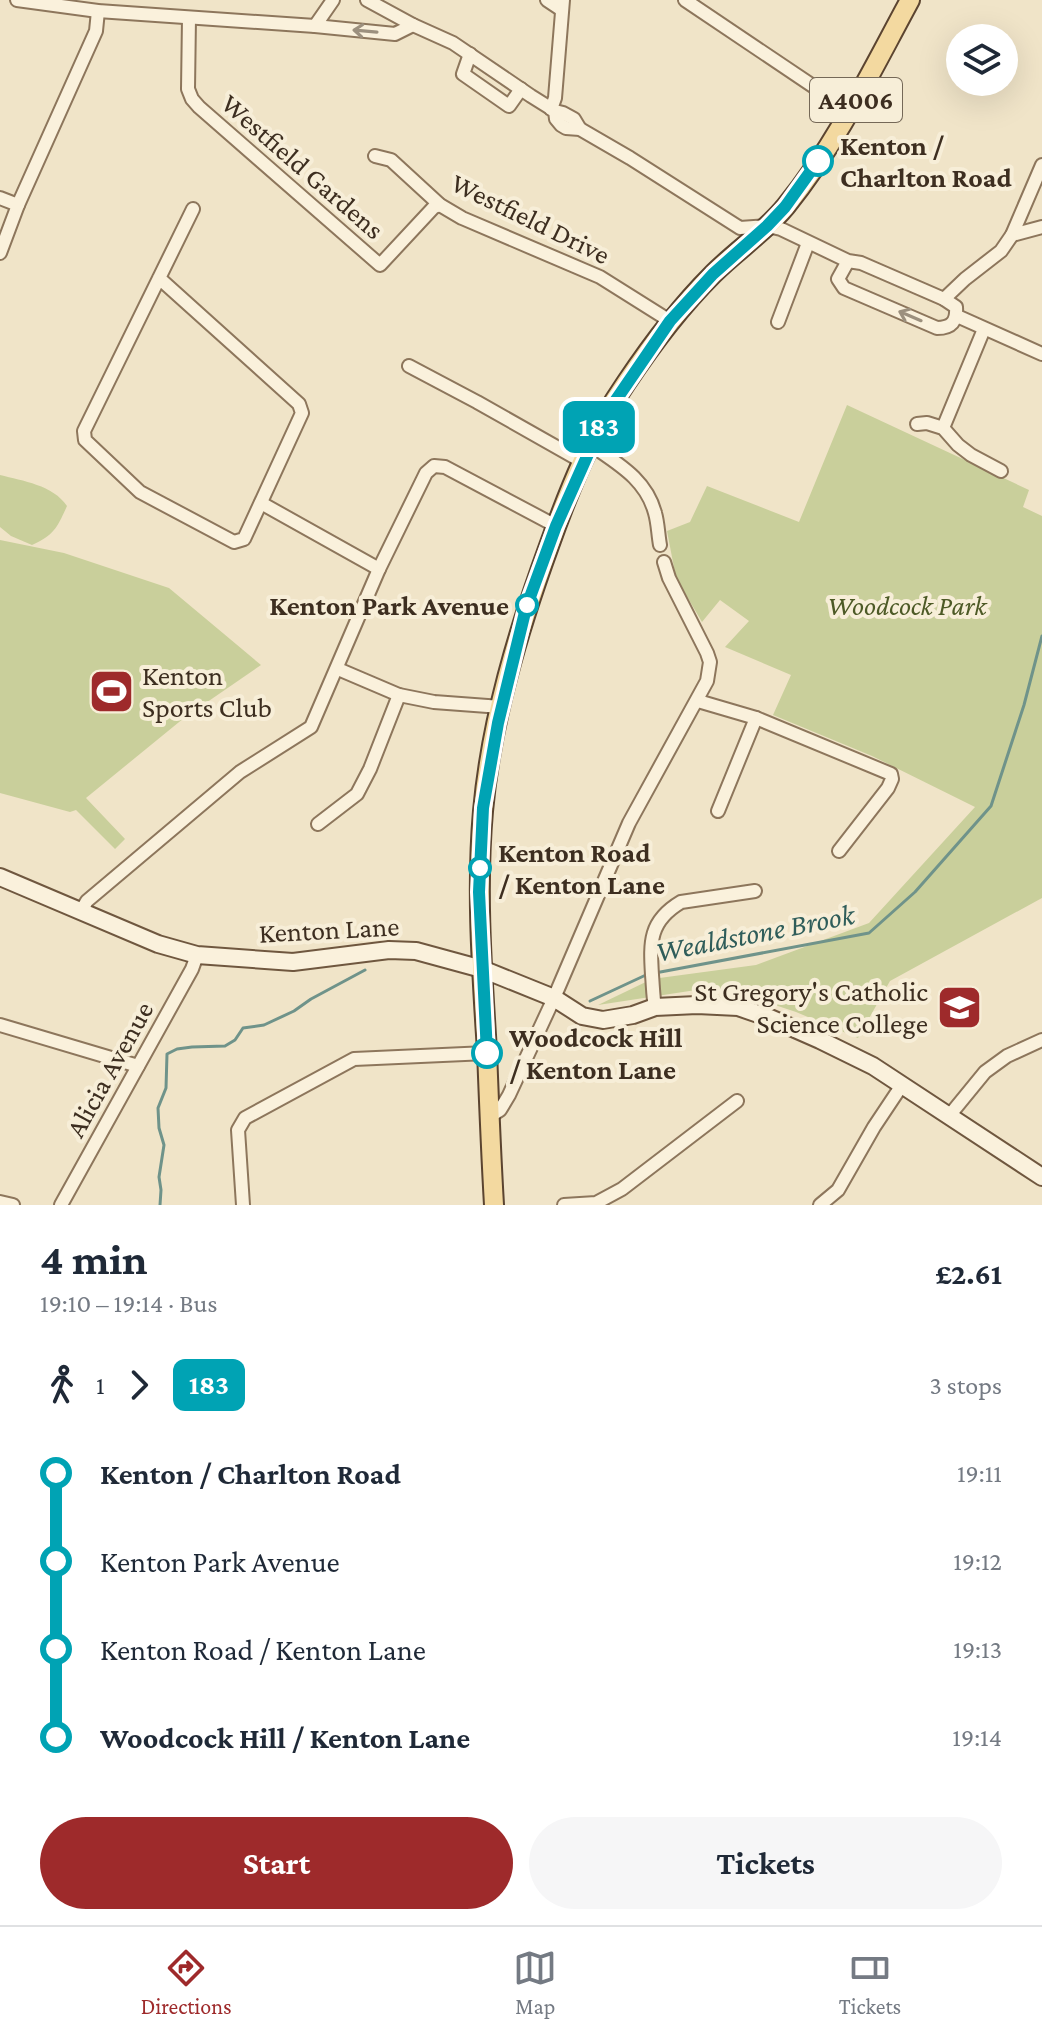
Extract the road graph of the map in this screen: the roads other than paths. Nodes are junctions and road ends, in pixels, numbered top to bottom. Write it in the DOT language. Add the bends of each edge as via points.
graph roads {
  1 [pos="17,0"];
  2 [pos="333,0"];
  3 [pos="367,0"];
  4 [pos="547,0"];
  5 [pos="685,0"];
  6 [pos="910,0"];
  7 [pos="78,4"];
  8 [pos="563,5"];
  9 [pos="98,11"];
  10 [pos="189,18"];
  11 [pos="413,25"];
  12 [pos="315,26"];
  13 [pos="470,54"];
  14 [pos="521,89"];
  15 [pos="553,110"];
  16 [pos="850,111"];
  17 [pos="375,156"];
  18 [pos="1042,165"];
  19 [pos="0,198"];
  20 [pos="18,205"];
  21 [pos="440,205"];
  22 [pos="193,209"];
  23 [pos="767,226"];
  24 [pos="1042,227"];
  25 [pos="1012,235"];
  26 [pos="808,243"];
  27 [pos="0,253"];
  28 [pos="848,261"];
  29 [pos="159,278"];
  30 [pos="957,288"];
  31 [pos="944,299"];
  32 [pos="956,312"];
  33 [pos="670,321"];
  34 [pos="778,322"];
  35 [pos="984,329"];
  36 [pos="1042,354"];
  37 [pos="409,366"];
  38 [pos="917,424"];
  39 [pos="943,428"];
  40 [pos="587,454"];
  41 [pos="1001,471"];
  42 [pos="261,503"];
  43 [pos="556,526"];
  44 [pos="660,545"];
  45 [pos="664,562"];
  46 [pos="379,569"];
  47 [pos="338,669"];
  48 [pos="399,695"];
  49 [pos="698,701"];
  50 [pos="501,707"];
  51 [pos="756,718"];
  52 [pos="718,811"];
  53 [pos="318,824"];
  54 [pos="839,851"];
  55 [pos="0,877"];
  56 [pos="755,891"];
  57 [pos="81,911"];
  58 [pos="197,955"];
  59 [pos="482,969"];
  60 [pos="554,998"];
  61 [pos="655,1007"];
  62 [pos="0,1025"];
  63 [pos="1042,1040"];
  64 [pos="487,1053"];
  65 [pos="138,1066"];
  66 [pos="902,1085"];
  67 [pos="737,1101"];
  68 [pos="949,1116"];
  69 [pos="489,1117"];
  70 [pos="1042,1177"];
  71 [pos="0,1202"];
  72 [pos="13,1205"];
  73 [pos="61,1205"];
  74 [pos="243,1205"];
  75 [pos="494,1205"];
  76 [pos="564,1205"];
  77 [pos="820,1205"];
  1 -- 7 [label="street"];
  2 -- 12 [label="street"];
  3 -- 11 [label="street"];
  4 -- 8 [label="street"];
  5 -- 16 [label="street"];
  6 -- 16 [label="main road, A4006"];
  7 -- 9 [label="street"];
  8 -- 15 [label="street"];
  9 -- 10 [label="street"];
  9 -- 20 [label="street" via="96,31"];
  10 -- 12 [label="street"];
  10 -- 21 [label="street, Westfield Gardens" via="192,99 380,265"];
  11 -- 12 [label="street, one-way" via="395,34"];
  11 -- 13 [label="street"];
  13 -- 14 [label="street"];
  13 -- 14 [label="street" via="463,74 509,106"];
  14 -- 15 [label="street"];
  15 -- 23 [label="street" via="740,228"];
  16 -- 23 [label="main road, A4006"];
  17 -- 21 [label="street, Westfield Drive" via="391,160"];
  18 -- 25 [label="street"];
  19 -- 20 [label="street"];
  20 -- 27 [label="street"];
  21 -- 33 [label="street, Westfield Drive" via="600,277"];
  22 -- 29 [label="street"];
  23 -- 26 [label="street"];
  23 -- 33 [label="main road, A4006"];
  24 -- 25 [label="street"];
  25 -- 30 [label="street"];
  26 -- 28 [label="street"];
  26 -- 34 [label="street"];
  28 -- 31 [label="street"];
  32 -- 28 [label="street, one-way" via="952,325 937,328 844,288 838,279"];
  29 -- 42 [label="street" via="299,404 302,413"];
  29 -- 42 [label="street" via="84,431 85,440 140,492 234,542 244,539"];
  30 -- 31 [label="street"];
  30 -- 32 [label="street"];
  31 -- 32 [label="street"];
  32 -- 35 [label="street"];
  33 -- 40 [label="main road, A4006" via="605,416"];
  35 -- 36 [label="street"];
  35 -- 39 [label="street"];
  37 -- 40 [label="street"];
  38 -- 39 [label="street"];
  39 -- 41 [label="street" via="971,455"];
  40 -- 43 [label="main road, A4006"];
  40 -- 44 [label="street" via="638,480 655,513"];
  42 -- 46 [label="street"];
  43 -- 46 [label="street" via="434,466"];
  43 -- 50 [label="main road, A4006" via="526,608"];
  45 -- 49 [label="street" via="710,662"];
  46 -- 47 [label="street"];
  47 -- 48 [label="street"];
  47 -- 57 [label="street" via="311,727 240,772"];
  48 -- 50 [label="street"];
  48 -- 53 [label="street" via="357,794"];
  49 -- 51 [label="street"];
  49 -- 60 [label="street" via="629,823"];
  50 -- 59 [label="main road, A4006" via="483,808"];
  51 -- 52 [label="street"];
  51 -- 54 [label="street" via="891,774 888,788"];
  55 -- 57 [label="street, Kenton Lane"];
  56 -- 61 [label="street" via="689,899 660,919 650,945"];
  57 -- 58 [label="street, Kenton Lane"];
  58 -- 59 [label="street, Kenton Lane" via="293,962 416,951"];
  58 -- 65 [label="street, Alicia Avenue"];
  59 -- 60 [label="street, Kenton Lane"];
  59 -- 64 [label="main road, A4006"];
  60 -- 61 [label="street, Kenton Lane" via="582,1016 603,1020"];
  60 -- 69 [label="street" via="509,1095"];
  61 -- 66 [label="street, Kenton Lane" via="711,1005 756,1012 873,1066"];
  62 -- 65 [label="street"];
  63 -- 68 [label="street" via="985,1072"];
  64 -- 69 [label="main road, A4006"];
  64 -- 74 [label="street" via="354,1059 245,1118 238,1130"];
  65 -- 73 [label="street, Alicia Avenue"];
  66 -- 68 [label="street, Kenton Lane"];
  66 -- 77 [label="street" via="838,1190"];
  67 -- 76 [label="street" via="622,1189 596,1203"];
  68 -- 70 [label="street, Kenton Lane"];
  69 -- 75 [label="main road, A4006"];
  71 -- 72 [label="street"];
}
